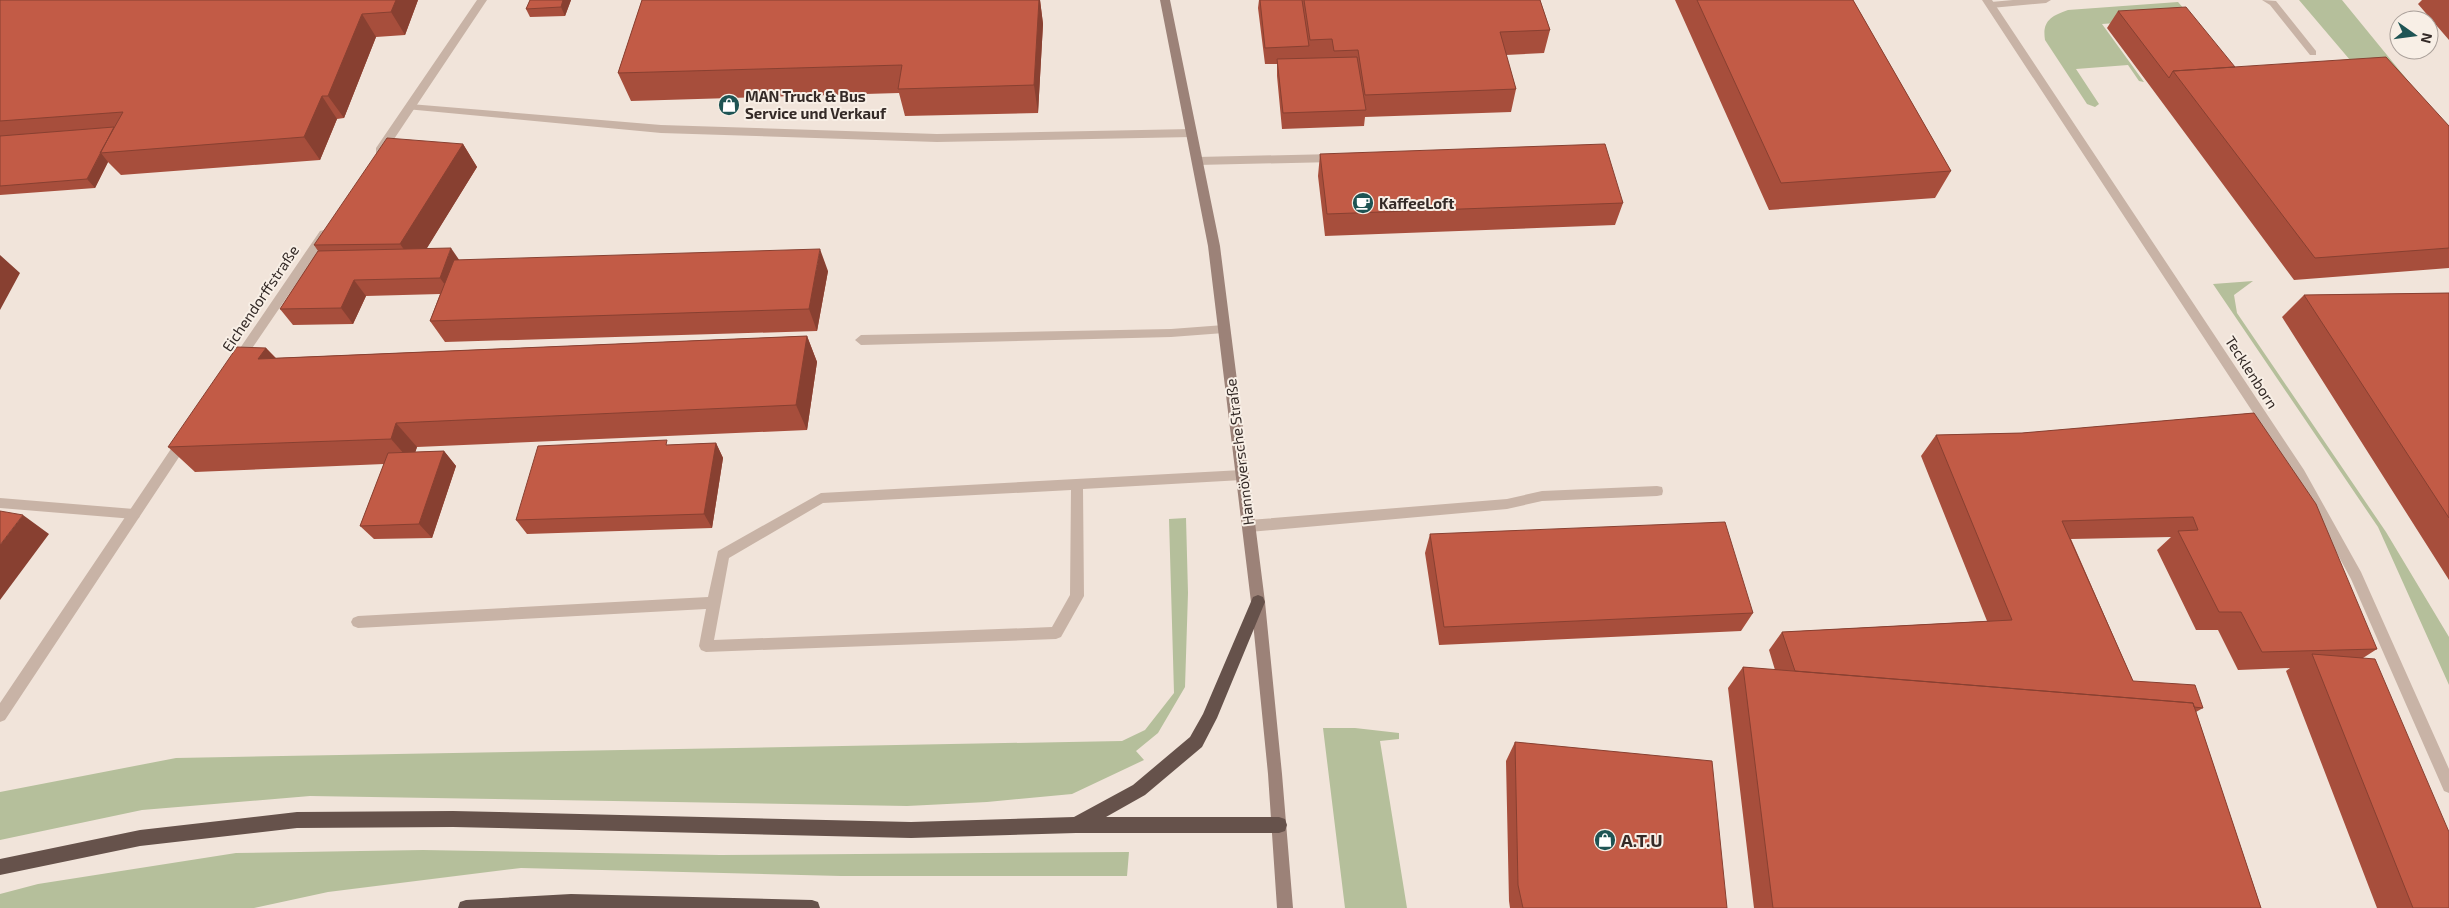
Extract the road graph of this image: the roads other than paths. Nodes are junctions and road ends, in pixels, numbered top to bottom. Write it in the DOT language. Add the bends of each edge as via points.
graph roads {
  1 [pos="482,0"];
  2 [pos="1165,0"];
  3 [pos="2046,0"];
  4 [pos="2267,0"];
  5 [pos="1989,3"];
  6 [pos="2313,53"];
  7 [pos="410,107"];
  8 [pos="1192,133"];
  9 [pos="1341,158"];
  10 [pos="1197,161"];
  11 [pos="371,163"];
  12 [pos="333,220"];
  13 [pos="1224,329"];
  14 [pos="861,340"];
  15 [pos="240,357"];
  16 [pos="258,358"];
  17 [pos="229,373"];
  18 [pos="191,429"];
  19 [pos="1242,475"];
  20 [pos="1077,484"];
  21 [pos="1657,491"];
  22 [pos="0,503"];
  23 [pos="134,514"];
  24 [pos="1248,526"];
  25 [pos="1258,602"];
  26 [pos="714,603"];
  27 [pos="358,622"];
  28 [pos="0,715"];
  29 [pos="2449,786"];
  30 [pos="1076,825"];
  31 [pos="1279,825"];
  32 [pos="0,867"];
  33 [pos="466,908"];
  34 [pos="812,908"];
  35 [pos="1286,908"];
  1 -- 7 [label="street"];
  2 -- 8 [label="main road, Hannöversche Straße"];
  3 -- 5 [label="street"];
  4 -- 6 [label="street" via="2273,3"];
  5 -- 29 [label="street, Tecklenborn" via="2300,474 2356,576"];
  7 -- 8 [label="street" via="660,129 937,138"];
  7 -- 11 [label="street"];
  8 -- 10 [label="main road, Hannöversche Straße"];
  9 -- 10 [label="street"];
  10 -- 13 [label="main road, Hannöversche Straße" via="1214,246"];
  12 -- 15 [label="street, Eichendorffstraße"];
  13 -- 14 [label="street"];
  13 -- 19 [label="main road, Hannöversche Straße"];
  15 -- 16 [label="street"];
  15 -- 17 [label="street, Eichendorffstraße"];
  18 -- 23 [label="street"];
  19 -- 20 [label="street"];
  19 -- 24 [label="main road, Hannöversche Straße"];
  20 -- 26 [label="street" via="821,498 723,555"];
  20 -- 26 [label="street" via="1078,596 1056,633 706,646"];
  21 -- 24 [label="street" via="1542,496 1508,504"];
  22 -- 23 [label="street"];
  23 -- 28 [label="street"];
  24 -- 25 [label="main road, Hannöversche Straße"];
  25 -- 30 [label="highway" via="1196,742 1139,790"];
  25 -- 31 [label="main road, Hannöversche Straße"];
  26 -- 27 [label="street"];
  30 -- 31 [label="highway"];
  30 -- 32 [label="highway" via="911,830 453,819 297,820 140,838"];
  31 -- 35 [label="main road, Hannöversche Straße"];
  33 -- 34 [label="highway" via="571,902"];
}
